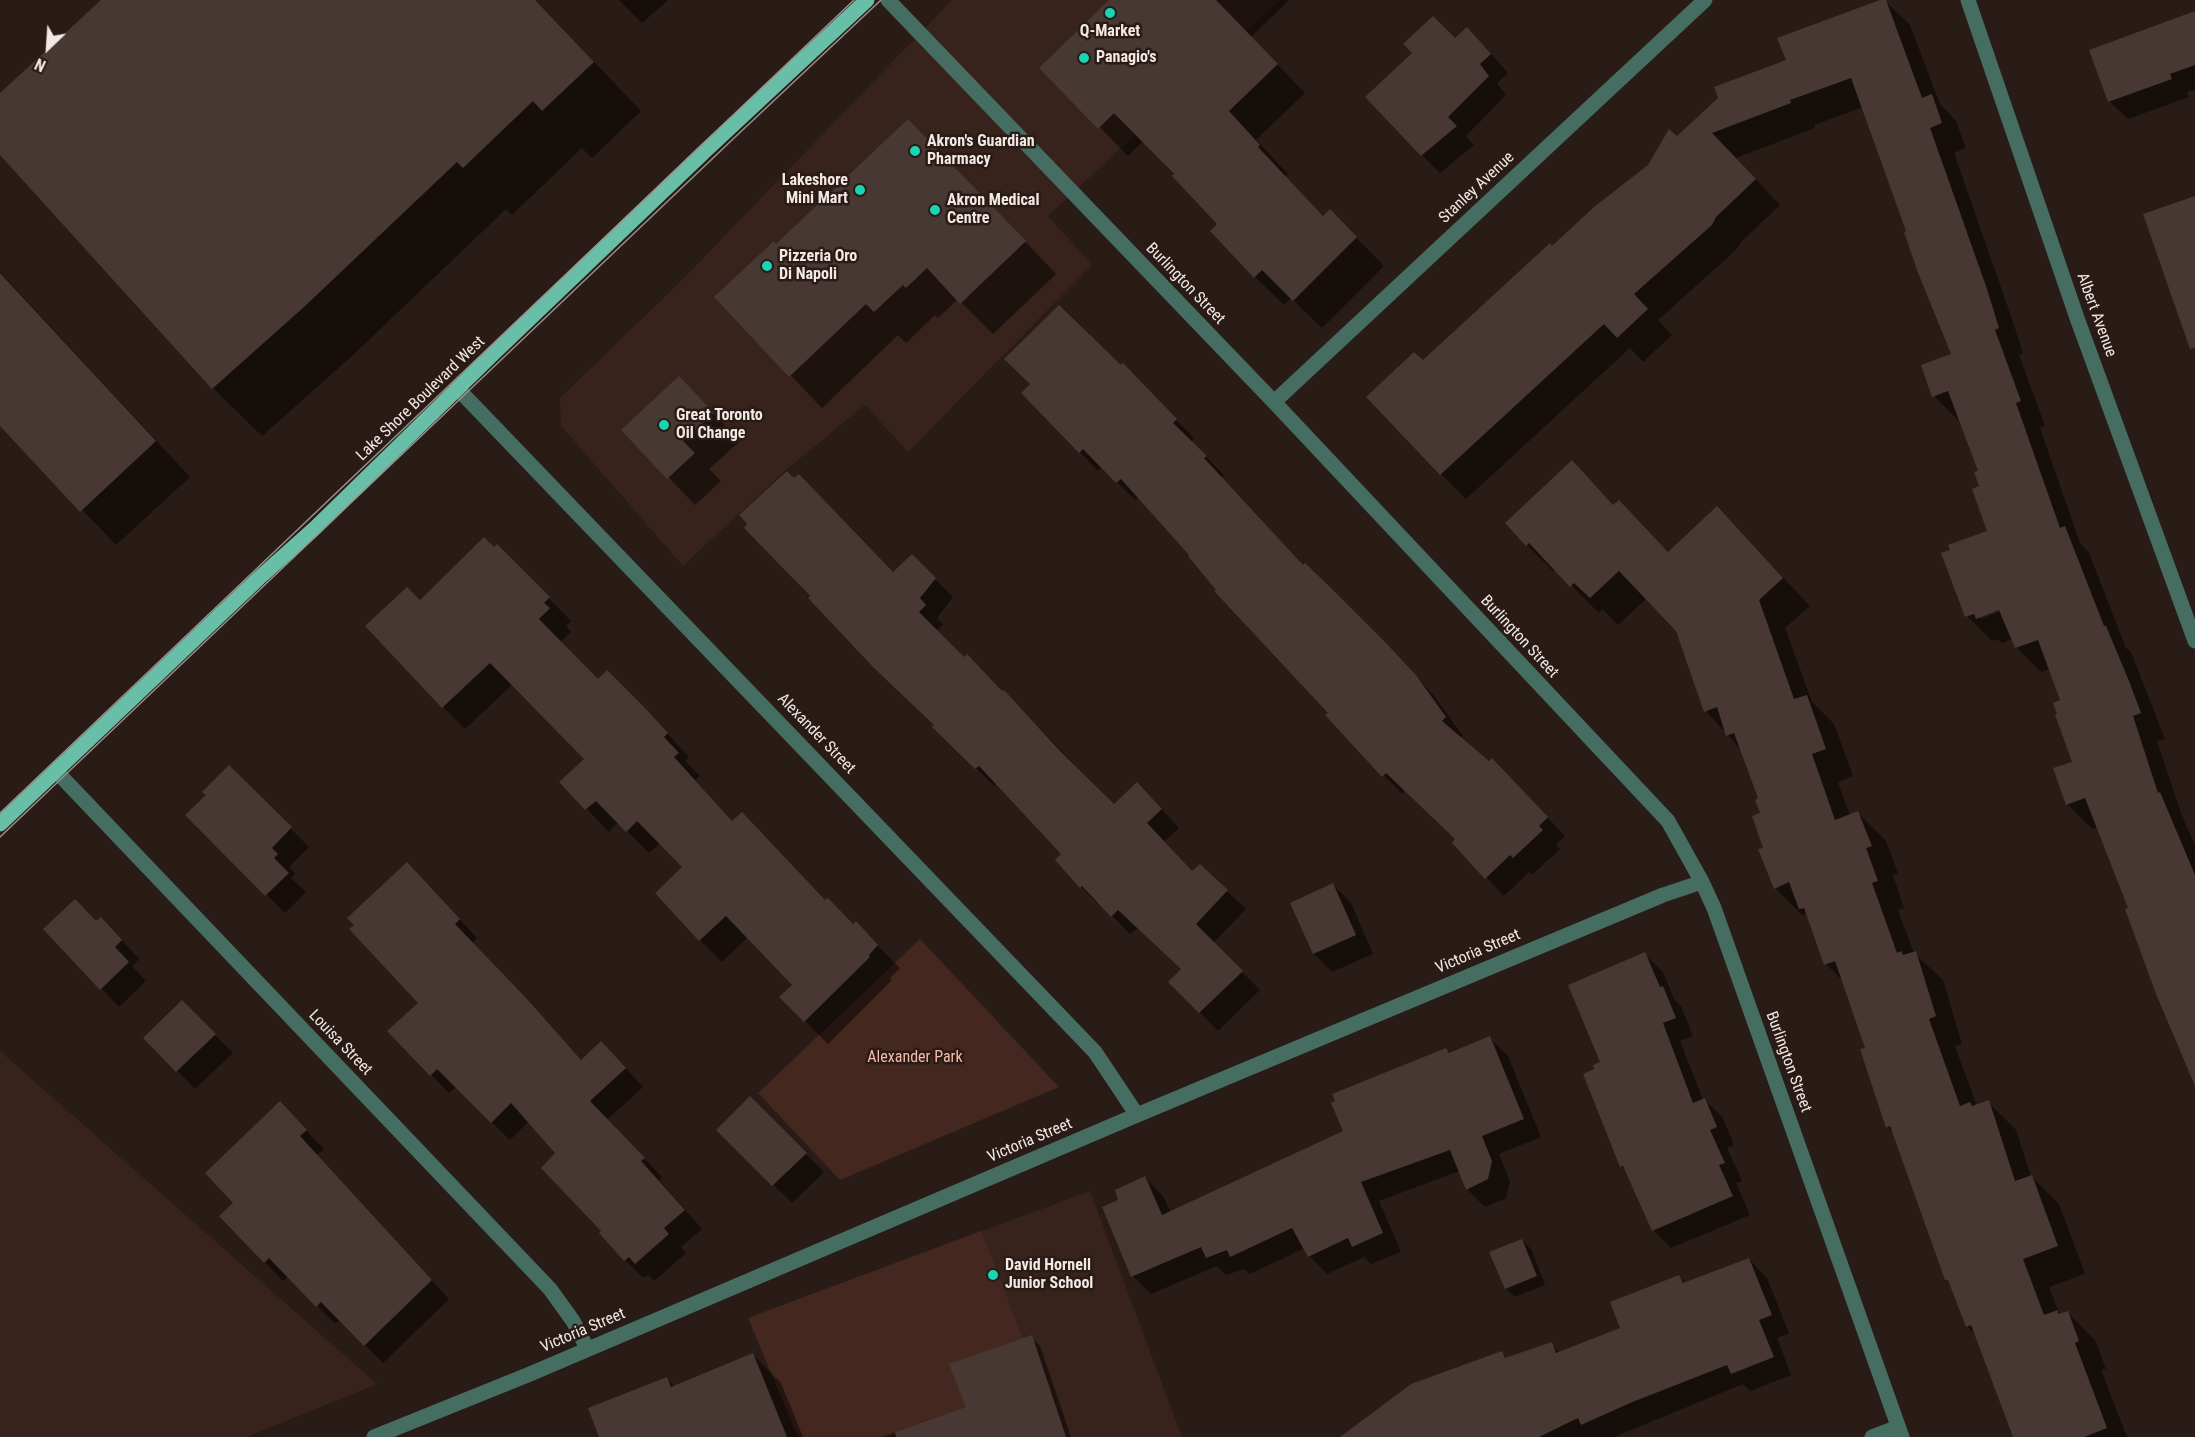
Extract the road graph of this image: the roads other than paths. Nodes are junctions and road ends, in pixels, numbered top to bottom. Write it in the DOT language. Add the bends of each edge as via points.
graph roads {
  1 [pos="867,0"];
  2 [pos="888,0"];
  3 [pos="1705,0"];
  4 [pos="1968,0"];
  5 [pos="458,388"];
  6 [pos="1274,402"];
  7 [pos="2195,641"];
  8 [pos="56,771"];
  9 [pos="0,824"];
  10 [pos="1702,882"];
  11 [pos="1137,1114"];
  12 [pos="587,1348"];
  13 [pos="1900,1432"];
  14 [pos="374,1437"];
  15 [pos="1872,1437"];
  1 -- 5 [label="main road, Lake Shore Boulevard West"];
  2 -- 6 [label="street, Burlington Street"];
  3 -- 6 [label="street, Stanley Avenue"];
  4 -- 7 [label="street, Albert Avenue" via="2077,318"];
  5 -- 8 [label="main road, Lake Shore Boulevard West"];
  5 -- 11 [label="street, Alexander Street" via="1095,1052"];
  6 -- 10 [label="street, Burlington Street" via="1668,821"];
  8 -- 9 [label="main road, Lake Shore Boulevard West"];
  8 -- 12 [label="street, Louisa Street" via="550,1289"];
  10 -- 11 [label="street, Victoria Street" via="1663,894"];
  10 -- 13 [label="street, Burlington Street"];
  11 -- 12 [label="street, Victoria Street"];
  12 -- 14 [label="street, Victoria Street"];
  13 -- 15 [label="street"];
}
